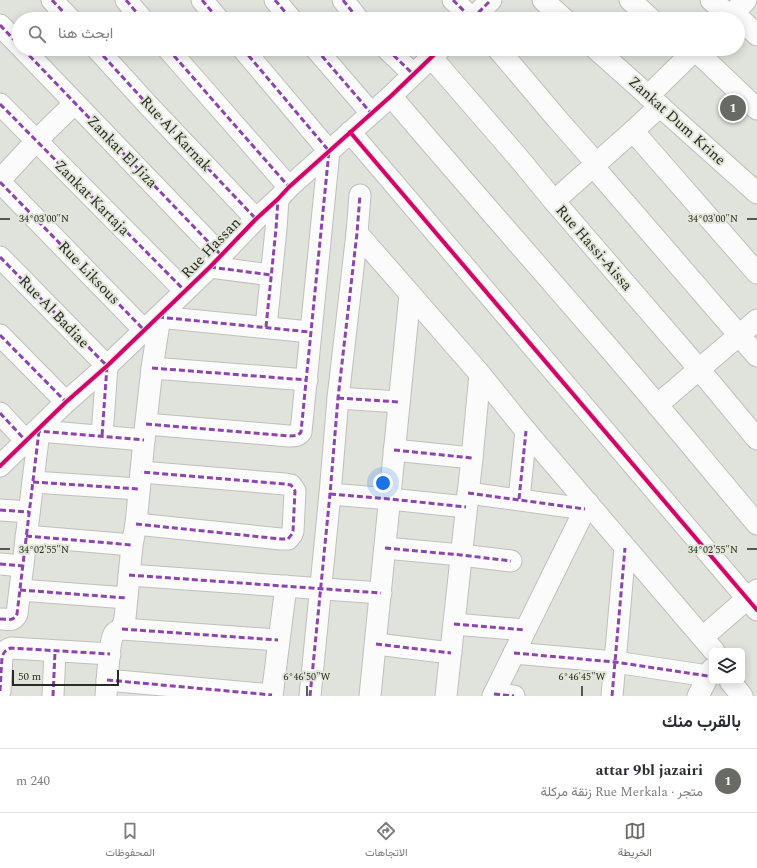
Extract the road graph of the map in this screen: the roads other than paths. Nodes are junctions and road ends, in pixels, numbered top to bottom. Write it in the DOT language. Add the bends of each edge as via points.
graph roads {
  1 [pos="52,0"];
  2 [pos="126,0"];
  3 [pos="202,0"];
  4 [pos="275,0"];
  5 [pos="343,0"];
  6 [pos="452,0"];
  7 [pos="491,0"];
  8 [pos="543,0"];
  9 [pos="630,0"];
  10 [pos="711,0"];
  11 [pos="63,12"];
  12 [pos="136,12"];
  13 [pos="212,12"];
  14 [pos="285,12"];
  15 [pos="352,12"];
  16 [pos="465,12"];
  17 [pos="479,12"];
  18 [pos="556,12"];
  19 [pos="643,12"];
  20 [pos="734,12"];
  21 [pos="745,23"];
  22 [pos="0,25"];
  23 [pos="757,35"];
  24 [pos="12,38"];
  25 [pos="30,56"];
  26 [pos="103,56"];
  27 [pos="174,56"];
  28 [pos="250,56"];
  29 [pos="322,56"];
  30 [pos="394,56"];
  31 [pos="432,56"];
  32 [pos="437,56"];
  33 [pos="504,56"];
  34 [pos="604,56"];
  35 [pos="687,56"];
  36 [pos="697,56"];
  37 [pos="413,74"];
  38 [pos="391,96"];
  39 [pos="654,101"];
  40 [pos="75,102"];
  41 [pos="0,104"];
  42 [pos="757,109"];
  43 [pos="371,114"];
  44 [pos="633,131"];
  45 [pos="350,132"];
  46 [pos="36,141"];
  47 [pos="329,151"];
  48 [pos="595,165"];
  49 [pos="0,181"];
  50 [pos="284,193"];
  51 [pos="757,193"];
  52 [pos="360,195"];
  53 [pos="554,201"];
  54 [pos="256,219"];
  55 [pos="357,233"];
  56 [pos="0,257"];
  57 [pos="216,261"];
  58 [pos="757,273"];
  59 [pos="271,275"];
  60 [pos="185,291"];
  61 [pos="410,294"];
  62 [pos="757,320"];
  63 [pos="154,322"];
  64 [pos="266,327"];
  65 [pos="310,332"];
  66 [pos="0,335"];
  67 [pos="739,335"];
  68 [pos="757,356"];
  69 [pos="107,366"];
  70 [pos="152,368"];
  71 [pos="699,369"];
  72 [pos="480,374"];
  73 [pos="307,380"];
  74 [pos="338,398"];
  75 [pos="66,402"];
  76 [pos="399,402"];
  77 [pos="657,404"];
  78 [pos="0,413"];
  79 [pos="526,431"];
  80 [pos="145,432"];
  81 [pos="34,435"];
  82 [pos="102,436"];
  83 [pos="757,439"];
  84 [pos="394,450"];
  85 [pos="472,458"];
  86 [pos="0,466"];
  87 [pos="140,481"];
  88 [pos="33,482"];
  89 [pos="330,494"];
  90 [pos="390,498"];
  91 [pos="467,500"];
  92 [pos="519,500"];
  93 [pos="586,506"];
  94 [pos="0,510"];
  95 [pos="29,512"];
  96 [pos="136,524"];
  97 [pos="757,524"];
  98 [pos="26,536"];
  99 [pos="132,545"];
  100 [pos="385,548"];
  101 [pos="625,548"];
  102 [pos="461,555"];
  103 [pos="511,561"];
  104 [pos="0,564"];
  105 [pos="23,566"];
  106 [pos="129,575"];
  107 [pos="286,586"];
  108 [pos="321,589"];
  109 [pos="20,590"];
  110 [pos="381,593"];
  111 [pos="126,598"];
  112 [pos="754,599"];
  113 [pos="0,619"];
  114 [pos="454,624"];
  115 [pos="122,629"];
  116 [pos="525,630"];
  117 [pos="278,640"];
  118 [pos="376,644"];
  119 [pos="708,644"];
  120 [pos="55,652"];
  121 [pos="514,652"];
  122 [pos="451,653"];
  123 [pos="110,654"];
  124 [pos="615,662"];
  125 [pos="709,672"];
  126 [pos="709,674"];
  127 [pos="732,684"];
  128 [pos="107,688"];
  129 [pos="0,691"];
  130 [pos="500,695"];
  131 [pos="53,696"];
  132 [pos="272,696"];
  133 [pos="310,696"];
  134 [pos="370,696"];
  135 [pos="446,696"];
  136 [pos="612,696"];
  137 [pos="698,696"];
  138 [pos="742,696"];
  1 -- 11 [label="street"];
  2 -- 12 [label="street"];
  3 -- 13 [label="street"];
  4 -- 14 [label="street"];
  5 -- 15 [label="street"];
  6 -- 16 [label="street"];
  7 -- 17 [label="street"];
  8 -- 18 [label="street"];
  9 -- 19 [label="street"];
  10 -- 20 [label="street"];
  21 -- 23 [label="street"];
  22 -- 24 [label="street"];
  25 -- 40 [label="street, Zankat El Jiza"];
  26 -- 54 [label="street, Rue Al Karnak"];
  27 -- 50 [label="street"];
  28 -- 47 [label="street"];
  29 -- 43 [label="street"];
  30 -- 37 [label="street"];
  31 -- 37 [label="street, Rue Hassan"];
  32 -- 53 [label="street, Rue Hassi-Aissa"];
  33 -- 48 [label="street"];
  34 -- 39 [label="street, Zankat Dum Krine"];
  35 -- 39 [label="street"];
  36 -- 42 [label="street"];
  37 -- 38 [label="street, Rue Hassan"];
  38 -- 43 [label="street, Rue Hassan"];
  38 -- 77 [label="street"];
  39 -- 44 [label="street"];
  39 -- 51 [label="street, Zankat Dum Krine"];
  40 -- 46 [label="street"];
  40 -- 57 [label="street, Zankat El Jiza"];
  41 -- 46 [label="street, Zankat Kartaja"];
  43 -- 45 [label="street, Rue Hassan"];
  44 -- 48 [label="street"];
  44 -- 58 [label="street"];
  45 -- 47 [label="street, Rue Hassan"];
  45 -- 112 [label="street"];
  46 -- 49 [label="street"];
  46 -- 60 [label="street, Zankat Kartaja"];
  47 -- 50 [label="street, Rue Hassan"];
  47 -- 65 [label="street"];
  48 -- 53 [label="street"];
  48 -- 67 [label="street"];
  49 -- 63 [label="street, Rue Liksous"];
  50 -- 54 [label="street, Rue Hassan"];
  50 -- 59 [label="street" via="276,229"];
  52 -- 55 [label="street"];
  53 -- 71 [label="street, Rue Hassi-Aissa"];
  54 -- 57 [label="street, Rue Hassan"];
  55 -- 61 [label="street"];
  55 -- 74 [label="street"];
  56 -- 69 [label="street, Rue Al Badiae"];
  57 -- 59 [label="street"];
  57 -- 60 [label="street, Rue Hassan"];
  59 -- 64 [label="street"];
  60 -- 63 [label="street, Rue Hassan"];
  61 -- 72 [label="street"];
  61 -- 76 [label="street"];
  62 -- 67 [label="street"];
  63 -- 64 [label="street"];
  63 -- 69 [label="street, Rue Hassan"];
  63 -- 70 [label="street"];
  64 -- 65 [label="street"];
  65 -- 73 [label="street"];
  66 -- 75 [label="street"];
  67 -- 68 [label="street"];
  67 -- 71 [label="street"];
  69 -- 75 [label="street, Rue Hassan"];
  69 -- 82 [label="street"];
  70 -- 73 [label="street"];
  70 -- 80 [label="street"];
  71 -- 77 [label="street"];
  71 -- 83 [label="street, Rue Hassi-Aissa"];
  72 -- 79 [label="street"];
  72 -- 85 [label="street"];
  73 -- 80 [label="street" via="302,428 297,436"];
  74 -- 76 [label="street"];
  74 -- 89 [label="street"];
  75 -- 81 [label="street, Rue Hassan"];
  76 -- 84 [label="street"];
  77 -- 97 [label="street"];
  78 -- 81 [label="street"];
  79 -- 92 [label="street"];
  79 -- 93 [label="street"];
  80 -- 82 [label="street"];
  80 -- 87 [label="street"];
  81 -- 82 [label="street"];
  81 -- 86 [label="street, Rue Hassan"];
  81 -- 88 [label="street"];
  84 -- 85 [label="street"];
  84 -- 90 [label="street"];
  85 -- 91 [label="street"];
  87 -- 88 [label="street"];
  87 -- 96 [label="street"];
  87 -- 96 [label="street" via="285,484 295,491 293,531 288,538 281,539"];
  88 -- 95 [label="street"];
  89 -- 90 [label="street"];
  89 -- 108 [label="street"];
  90 -- 91 [label="street"];
  90 -- 100 [label="street"];
  91 -- 92 [label="street"];
  91 -- 102 [label="street"];
  92 -- 93 [label="street"];
  93 -- 101 [label="street"];
  93 -- 116 [label="street"];
  94 -- 95 [label="street"];
  95 -- 98 [label="street"];
  96 -- 99 [label="street"];
  98 -- 99 [label="street"];
  98 -- 105 [label="street"];
  99 -- 106 [label="street"];
  100 -- 102 [label="street"];
  100 -- 110 [label="street"];
  101 -- 119 [label="street"];
  101 -- 124 [label="street"];
  102 -- 103 [label="street"];
  102 -- 114 [label="street"];
  104 -- 105 [label="street"];
  105 -- 109 [label="street"];
  106 -- 107 [label="street"];
  106 -- 111 [label="street"];
  107 -- 108 [label="street"];
  107 -- 117 [label="street"];
  108 -- 110 [label="street"];
  108 -- 133 [label="street"];
  109 -- 111 [label="street"];
  109 -- 113 [label="street" via="16,616 12,620"];
  110 -- 118 [label="street"];
  111 -- 115 [label="street"];
  112 -- 119 [label="street"];
  114 -- 116 [label="street"];
  114 -- 122 [label="street"];
  115 -- 117 [label="street"];
  115 -- 123 [label="street" via="113,636"];
  116 -- 121 [label="street"];
  117 -- 132 [label="street"];
  118 -- 122 [label="street"];
  118 -- 134 [label="street"];
  120 -- 123 [label="street"];
  120 -- 129 [label="street" via="11,648 6,651 2,657"];
  120 -- 131 [label="street"];
  121 -- 124 [label="street"];
  121 -- 130 [label="street"];
  122 -- 135 [label="street"];
  123 -- 128 [label="street"];
  124 -- 125 [label="street"];
  124 -- 136 [label="street"];
  126 -- 137 [label="street"];
  127 -- 138 [label="street"];
  128 -- 132 [label="street"];
}
